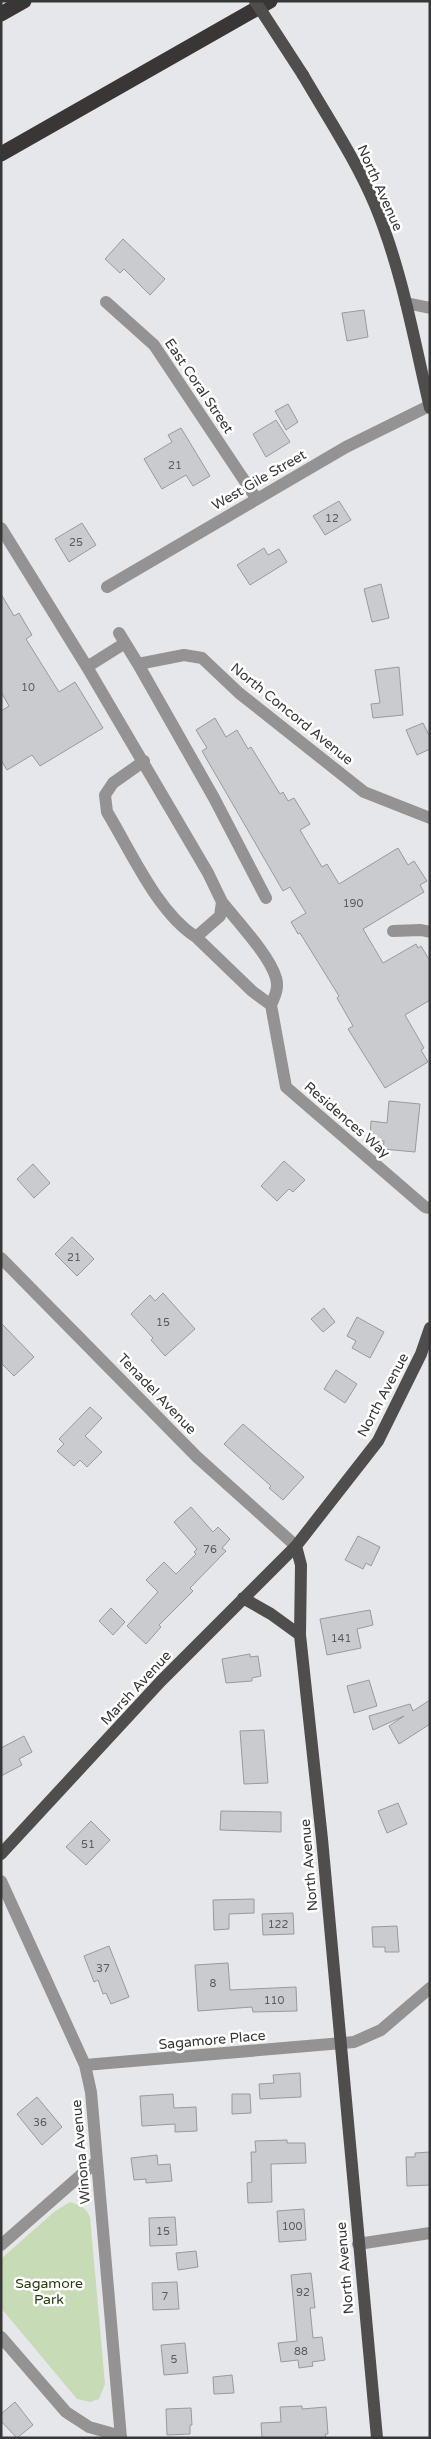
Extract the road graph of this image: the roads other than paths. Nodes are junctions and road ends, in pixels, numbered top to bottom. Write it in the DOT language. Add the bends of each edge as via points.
graph roads {
  1 [pos="24,1"];
  2 [pos="255,1"];
  3 [pos="270,1"];
  4 [pos="1,14"];
  5 [pos="1,154"];
  6 [pos="106,302"];
  7 [pos="406,303"];
  8 [pos="430,308"];
  9 [pos="430,407"];
  10 [pos="256,498"];
  11 [pos="1,528"];
  12 [pos="107,588"];
  13 [pos="138,664"];
  14 [pos="87,667"];
  15 [pos="144,761"];
  16 [pos="430,818"];
  17 [pos="266,898"];
  18 [pos="222,902"];
  19 [pos="393,931"];
  20 [pos="430,932"];
  21 [pos="196,937"];
  22 [pos="271,1005"];
  23 [pos="430,1208"];
  24 [pos="1,1258"];
  25 [pos="430,1328"];
  26 [pos="296,1546"];
  27 [pos="243,1598"];
  28 [pos="300,1634"];
  29 [pos="1,1854"];
  30 [pos="1,1881"];
  31 [pos="430,1988"];
  32 [pos="340,2045"];
  33 [pos="85,2065"];
  34 [pos="97,2161"];
  35 [pos="430,2233"];
  36 [pos="358,2244"];
  37 [pos="1,2245"];
  38 [pos="1,2337"];
  39 [pos="121,2437"];
  40 [pos="377,2438"];
  1 -- 4 [label="highway"];
  2 -- 7 [label="main road, North Avenue, bridge" via="349,153 375,206"];
  3 -- 5 [label="highway"];
  6 -- 10 [label="street, East Coral Street" via="154,345"];
  7 -- 8 [label="street"];
  7 -- 9 [label="main road, North Avenue"];
  9 -- 10 [label="street, West Gile Street" via="346,447"];
  10 -- 12 [label="street, West Gile Street"];
  11 -- 14 [label="street"];
  13 -- 14 [label="street" via="122,638"];
  13 -- 16 [label="street, North Concord Avenue" via="184,655 202,658 238,693 364,792"];
  13 -- 17 [label="street"];
  14 -- 15 [label="street"];
  15 -- 18 [label="street"];
  15 -- 21 [label="street" via="113,782 105,795 107,812 164,908 182,928"];
  18 -- 21 [label="street" via="220,916"];
  18 -- 22 [label="street" via="263,954 276,978 276,992"];
  19 -- 20 [label="street"];
  21 -- 22 [label="street"];
  22 -- 23 [label="street, Residences Way" via="286,1087"];
  24 -- 26 [label="street, Tenadel Avenue" via="197,1457"];
  25 -- 26 [label="main road, North Avenue" via="421,1354 378,1441"];
  26 -- 27 [label="main road, Marsh Avenue"];
  26 -- 28 [label="main road, North Avenue" via="301,1565"];
  27 -- 28 [label="main road"];
  27 -- 29 [label="main road, Marsh Avenue" via="161,1681"];
  28 -- 32 [label="main road, North Avenue"];
  30 -- 33 [label="street, Winona Avenue"];
  31 -- 32 [label="street, Sagamore Place" via="382,2030"];
  32 -- 33 [label="street, Sagamore Place"];
  32 -- 36 [label="main road, North Avenue"];
  33 -- 34 [label="street, Winona Avenue" via="91,2092"];
  34 -- 37 [label="street"];
  34 -- 39 [label="street, Winona Avenue"];
  35 -- 36 [label="street"];
  36 -- 40 [label="main road, North Avenue"];
  38 -- 39 [label="street" via="66,2412 89,2427"];
}
